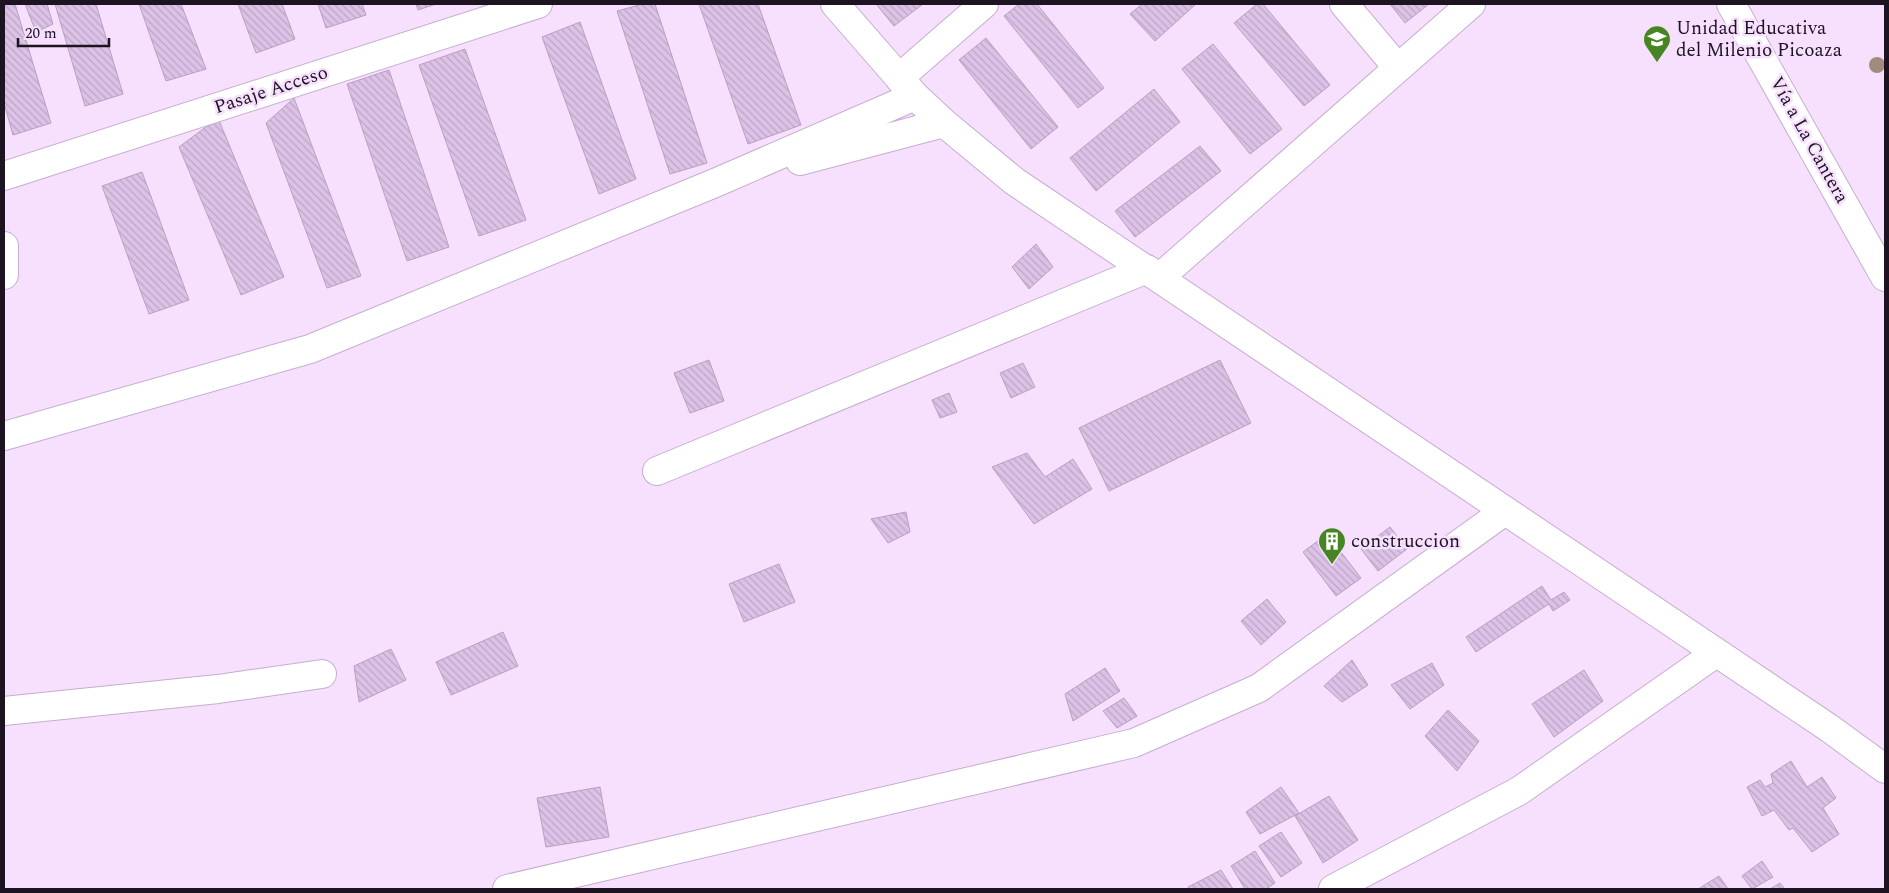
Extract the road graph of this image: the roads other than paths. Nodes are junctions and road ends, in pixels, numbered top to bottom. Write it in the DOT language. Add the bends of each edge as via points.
graph roads {
  1 [pos="538,4"];
  2 [pos="835,4"];
  3 [pos="984,4"];
  4 [pos="1344,4"];
  5 [pos="1471,4"];
  6 [pos="1731,4"];
  7 [pos="1397,66"];
  8 [pos="907,87"];
  9 [pos="944,123"];
  10 [pos="4,176"];
  11 [pos="715,183"];
  12 [pos="4,246"];
  13 [pos="1153,273"];
  14 [pos="4,275"];
  15 [pos="1885,276"];
  16 [pos="4,436"];
  17 [pos="657,471"];
  18 [pos="1505,511"];
  19 [pos="1716,653"];
  20 [pos="322,674"];
  21 [pos="4,711"];
  22 [pos="1885,769"];
  23 [pos="507,889"];
  24 [pos="1333,889"];
  1 -- 10 [label="street, Pasaje Acceso"];
  2 -- 8 [label="street"];
  3 -- 8 [label="street"];
  4 -- 7 [label="street"];
  5 -- 7 [label="street"];
  6 -- 15 [label="street, Vía a La Cantera"];
  7 -- 13 [label="street"];
  8 -- 9 [label="street"];
  8 -- 11 [label="street"];
  9 -- 11 [label="street"];
  9 -- 13 [label="street" via="1014,181"];
  11 -- 16 [label="street" via="310,349"];
  12 -- 14 [label="street"];
  13 -- 17 [label="street"];
  13 -- 18 [label="street"];
  18 -- 19 [label="street"];
  18 -- 23 [label="street" via="1259,688 1134,743"];
  19 -- 22 [label="street"];
  19 -- 24 [label="street" via="1519,791"];
  20 -- 21 [label="street" via="218,689"];
}
